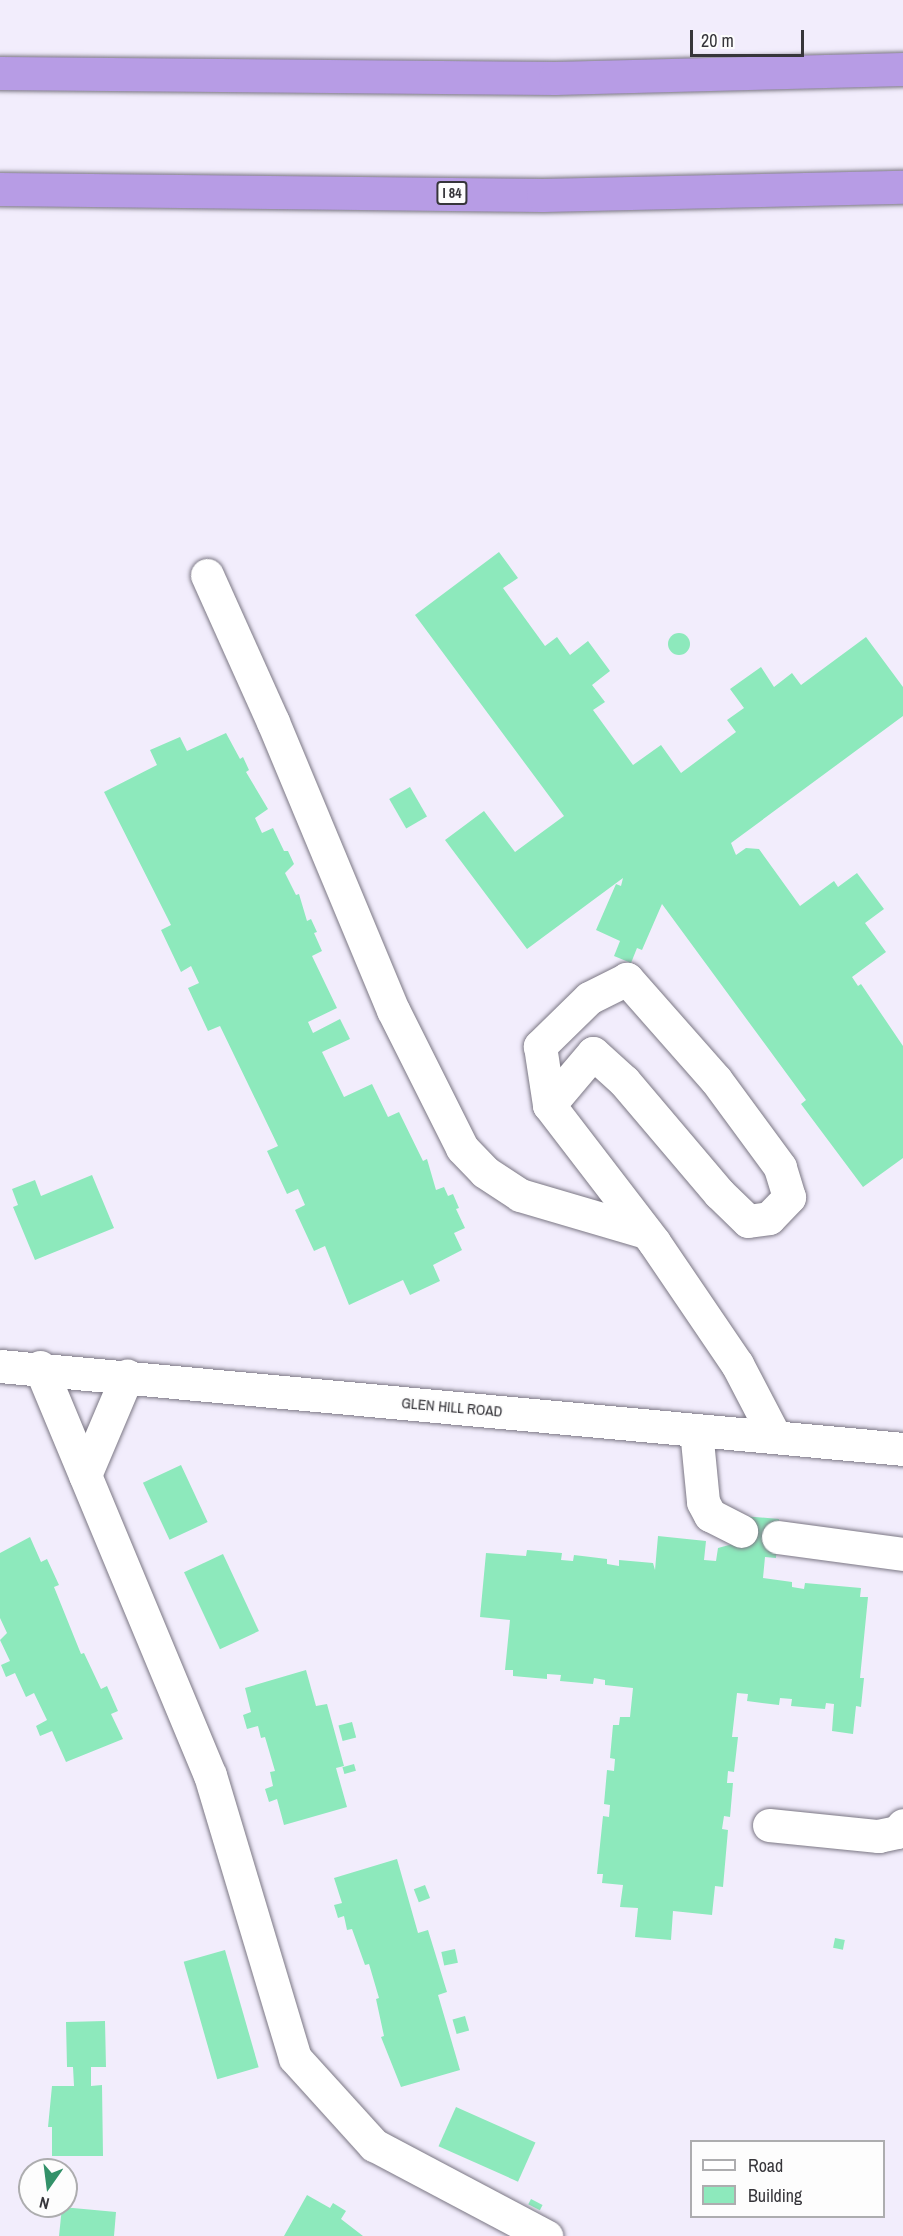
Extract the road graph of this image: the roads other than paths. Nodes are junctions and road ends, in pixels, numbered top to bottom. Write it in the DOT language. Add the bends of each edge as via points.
graph roads {
  1 [pos="903,69"];
  2 [pos="0,73"];
  3 [pos="903,187"];
  4 [pos="0,189"];
  5 [pos="207,575"];
  6 [pos="549,1104"];
  7 [pos="646,1232"];
  8 [pos="0,1366"];
  9 [pos="40,1367"];
  10 [pos="127,1376"];
  11 [pos="696,1430"];
  12 [pos="775,1437"];
  13 [pos="903,1449"];
  14 [pos="85,1475"];
  15 [pos="741,1531"];
  16 [pos="778,1537"];
  17 [pos="903,1554"];
  18 [pos="903,1824"];
  19 [pos="770,1825"];
  20 [pos="546,2236"];
  1 -- 2 [label="highway" via="555,78"];
  3 -- 4 [label="highway, I 84" via="543,195"];
  5 -- 7 [label="street" via="393,1010 462,1148 485,1172 520,1196"];
  6 -- 6 [label="street" via="540,1046 589,998 627,979 716,1080 780,1167 789,1197 770,1218 748,1221 719,1193 624,1081 593,1053"];
  6 -- 7 [label="street"];
  7 -- 12 [label="street" via="737,1364"];
  8 -- 9 [label="street, GLEN HILL ROAD"];
  9 -- 10 [label="street, GLEN HILL ROAD"];
  9 -- 14 [label="street"];
  10 -- 11 [label="street, GLEN HILL ROAD"];
  10 -- 14 [label="street"];
  11 -- 12 [label="street, GLEN HILL ROAD"];
  11 -- 15 [label="street" via="703,1502 710,1515"];
  12 -- 13 [label="street, GLEN HILL ROAD"];
  14 -- 20 [label="street" via="210,1775 295,2058 374,2145"];
  16 -- 17 [label="street"];
  18 -- 19 [label="street" via="897,1832 878,1836"];
}
